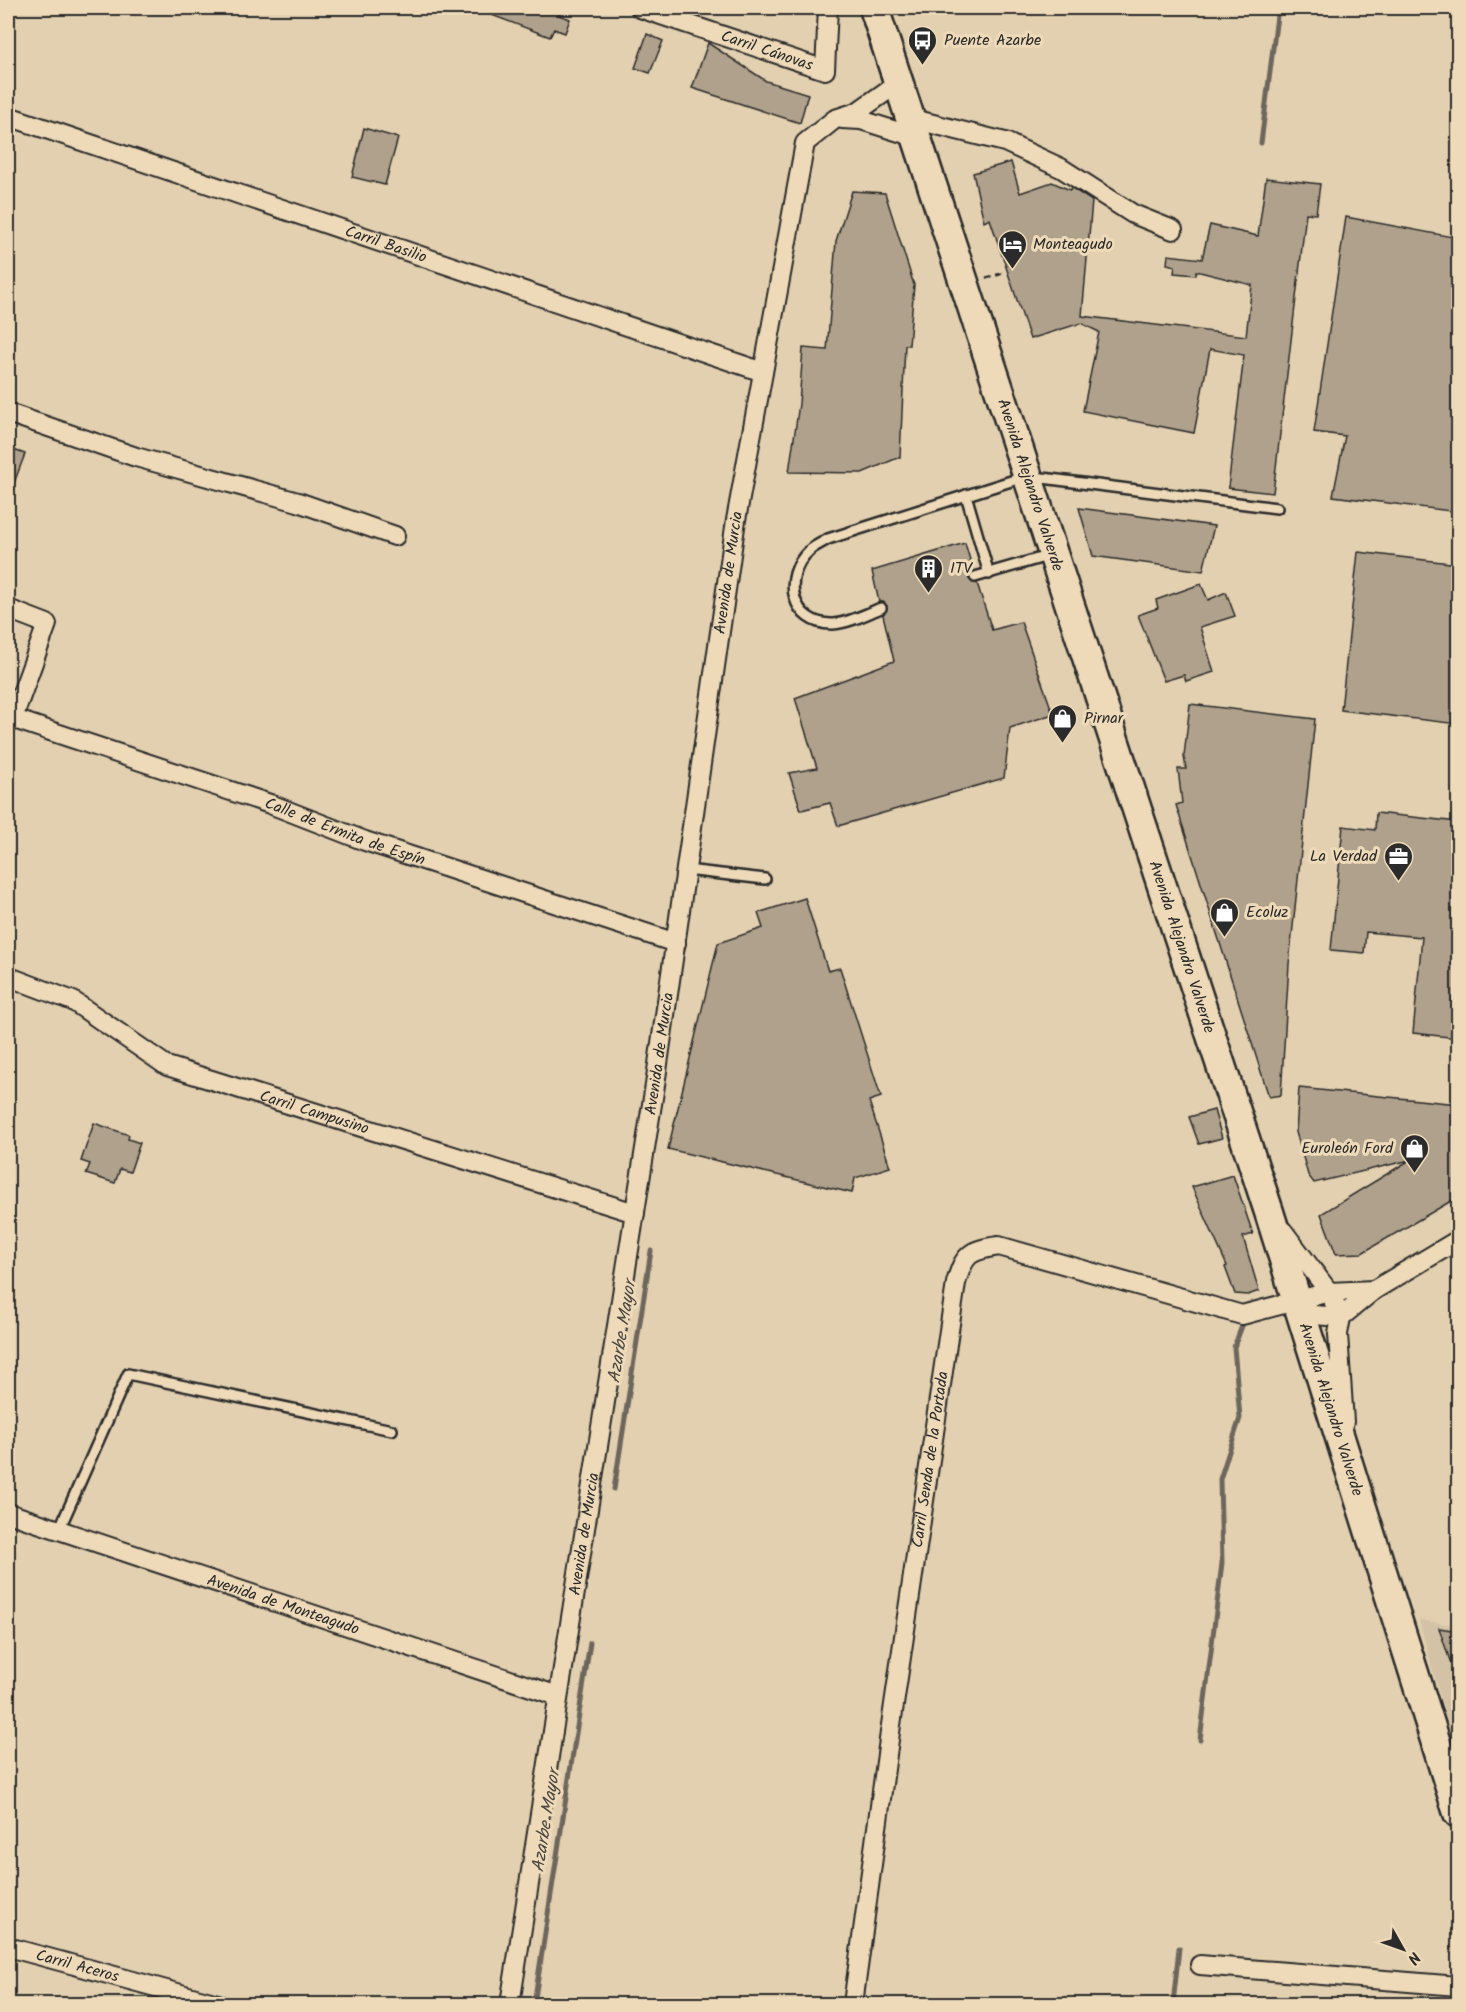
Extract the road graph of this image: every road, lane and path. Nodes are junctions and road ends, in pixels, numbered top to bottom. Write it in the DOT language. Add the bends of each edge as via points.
graph roads {
  1 [pos="640,8"];
  2 [pos="828,8"];
  3 [pos="874,8"];
  4 [pos="898,83"];
  5 [pos="8,116"];
  6 [pos="835,119"];
  7 [pos="912,127"];
  8 [pos="1173,230"];
  9 [pos="1004,273"];
  10 [pos="985,278"];
  11 [pos="763,372"];
  12 [pos="8,413"];
  13 [pos="1027,476"];
  14 [pos="966,495"];
  15 [pos="1277,508"];
  16 [pos="396,536"];
  17 [pos="1053,554"];
  18 [pos="989,574"];
  19 [pos="975,577"];
  20 [pos="881,608"];
  21 [pos="8,609"];
  22 [pos="10,718"];
  23 [pos="686,870"];
  24 [pos="765,879"];
  25 [pos="675,943"];
  26 [pos="8,980"];
  27 [pos="1269,1212"];
  28 [pos="635,1213"];
  29 [pos="1458,1240"];
  30 [pos="1374,1290"];
  31 [pos="1329,1292"];
  32 [pos="1298,1307"];
  33 [pos="1341,1317"];
  34 [pos="392,1430"];
  35 [pos="1347,1458"];
  36 [pos="8,1513"];
  37 [pos="59,1530"];
  38 [pos="558,1696"];
  39 [pos="1458,1813"];
  40 [pos="8,1947"];
  41 [pos="1200,1965"];
  42 [pos="1458,1986"];
  43 [pos="218,2004"];
  44 [pos="510,2004"];
  45 [pos="853,2004"];
  1 -- 2 [label="street, Carril Cánovas" via="825,70"];
  3 -- 4 [label="main road, Avenida Alejandro Valverde"];
  4 -- 6 [label="street, Avenida de Murcia" via="857,112"];
  4 -- 7 [label="main road, Avenida Alejandro Valverde"];
  5 -- 11 [label="street, Carril Basilio"];
  6 -- 7 [label="street"];
  6 -- 11 [label="street, Avenida de Murcia" via="806,143"];
  7 -- 8 [label="street" via="1005,142 1061,168 1133,214"];
  7 -- 13 [label="main road, Avenida Alejandro Valverde"];
  9 -- 10 [label="path"];
  11 -- 23 [label="street, Avenida de Murcia" via="736,520"];
  12 -- 16 [label="street" via="136,457 298,502"];
  13 -- 14 [label="lane"];
  13 -- 15 [label="lane"];
  13 -- 17 [label="main road, Avenida Alejandro Valverde"];
  14 -- 18 [label="lane"];
  14 -- 20 [label="lane" via="828,539 809,551 799,564 792,595 797,606 813,620 832,624"];
  17 -- 18 [label="lane"];
  17 -- 27 [label="main road, Avenida Alejandro Valverde"];
  18 -- 19 [label="lane"];
  21 -- 22 [label="street" via="47,624"];
  22 -- 25 [label="street, Calle de Ermita de Espín" via="270,804 365,842"];
  23 -- 24 [label="lane"];
  23 -- 25 [label="street, Avenida de Murcia"];
  25 -- 28 [label="street, Avenida de Murcia"];
  26 -- 28 [label="street, Carril Campusino" via="12,978 73,1001 167,1066"];
  27 -- 31 [label="street"];
  27 -- 32 [label="main road, Avenida Alejandro Valverde"];
  28 -- 38 [label="street, Avenida de Murcia"];
  29 -- 30 [label="street"];
  30 -- 31 [label="street, Carril Senda de la Portada"];
  30 -- 33 [label="street"];
  31 -- 32 [label="street, Carril Senda de la Portada"];
  31 -- 33 [label="street"];
  32 -- 33 [label="street"];
  32 -- 35 [label="main road, Avenida Alejandro Valverde"];
  32 -- 45 [label="street, Carril Senda de la Portada" via="1242,1315 999,1246 976,1249 962,1262 892,1714"];
  33 -- 35 [label="street" via="1338,1334"];
  34 -- 37 [label="lane" via="128,1374"];
  35 -- 39 [label="main road, Avenida Alejandro Valverde"];
  36 -- 37 [label="street, Avenida de Monteagudo"];
  37 -- 38 [label="street, Avenida de Monteagudo"];
  38 -- 44 [label="street, Avenida de Murcia"];
  40 -- 43 [label="street, Carril Aceros"];
  41 -- 42 [label="street"];
}
